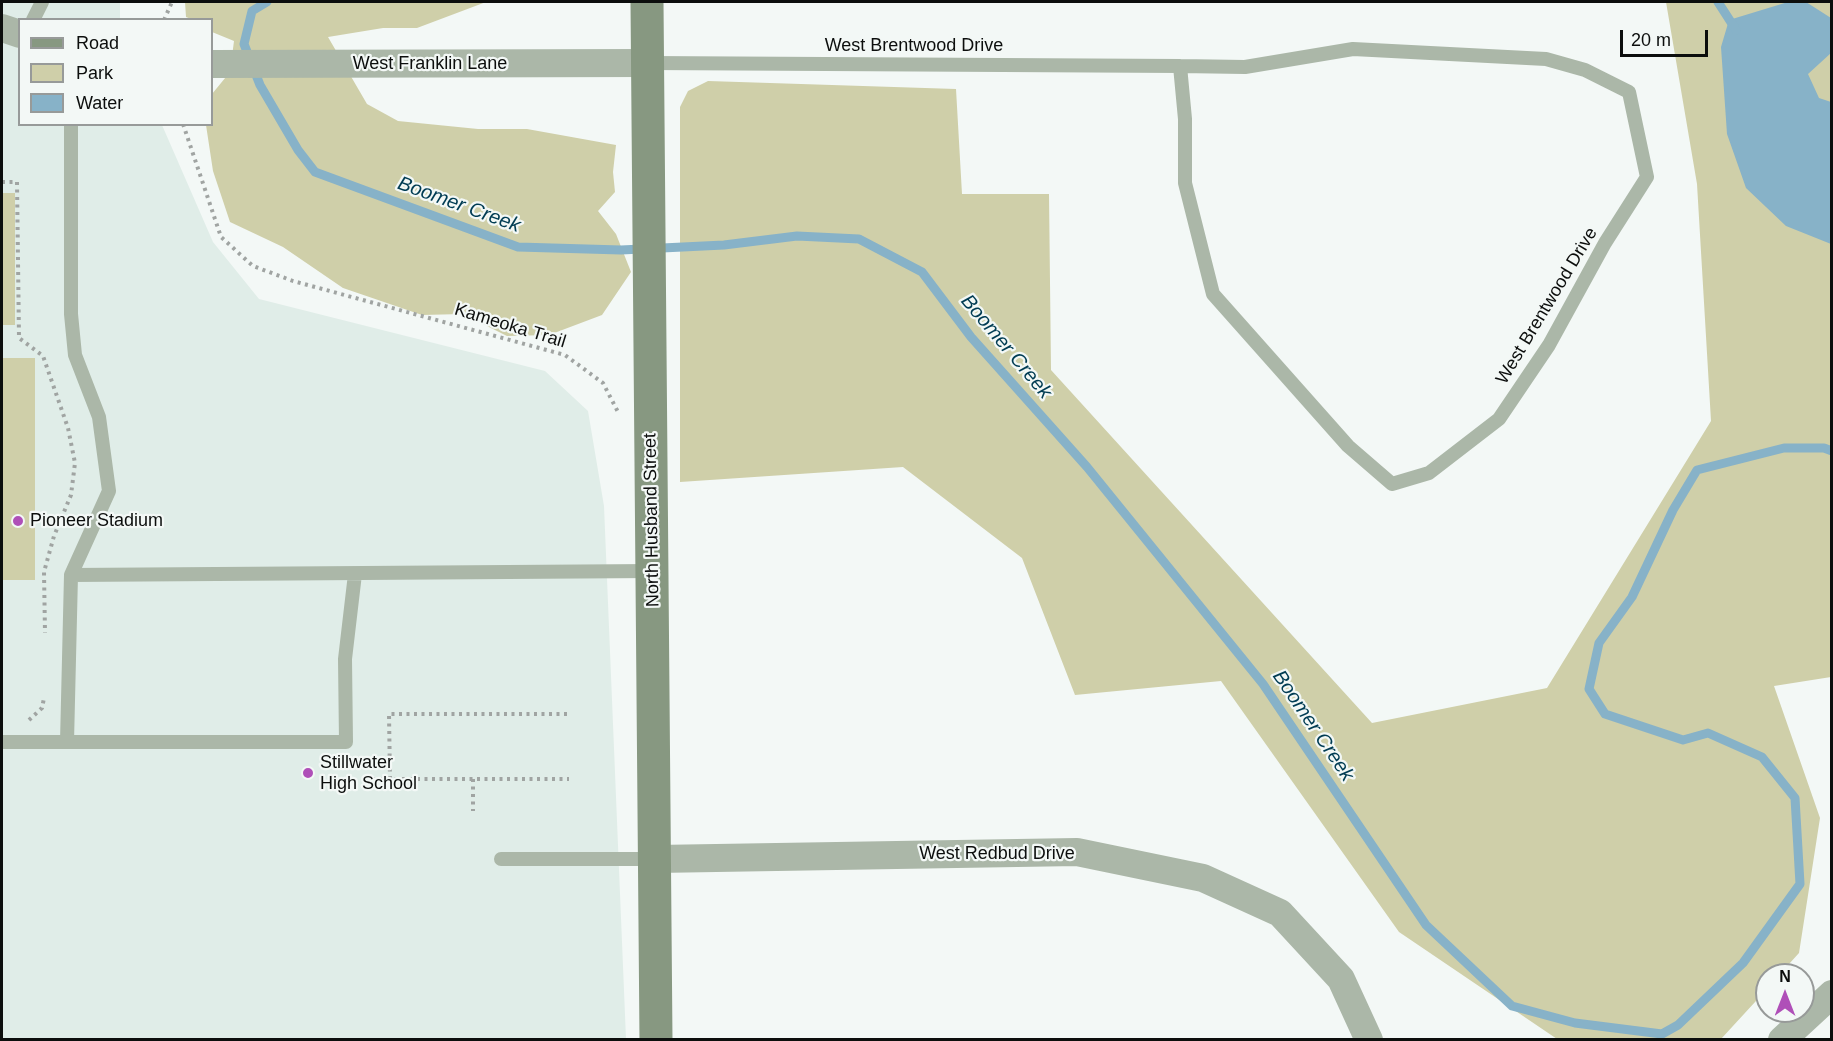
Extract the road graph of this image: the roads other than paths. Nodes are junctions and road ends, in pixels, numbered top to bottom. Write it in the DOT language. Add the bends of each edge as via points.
graph roads {
  1 [pos="42,2"];
  2 [pos="648,2"];
  3 [pos="34,18"];
  4 [pos="2,28"];
  5 [pos="18,33"];
  6 [pos="648,63"];
  7 [pos="221,64"];
  8 [pos="1180,66"];
  9 [pos="71,126"];
  10 [pos="653,571"];
  11 [pos="355,574"];
  12 [pos="71,575"];
  13 [pos="2,742"];
  14 [pos="67,742"];
  15 [pos="501,859"];
  16 [pos="656,859"];
  17 [pos="1832,994"];
  18 [pos="656,1040"];
  19 [pos="1369,1040"];
  20 [pos="1782,1040"];
  1 -- 3 [label="lane"];
  2 -- 6 [label="street, North Husband Street"];
  4 -- 5 [label="street"];
  6 -- 7 [label="street, West Franklin Lane"];
  6 -- 8 [label="lane, West Brentwood Drive"];
  6 -- 10 [label="street, North Husband Street"];
  8 -- 8 [label="lane, West Brentwood Drive" via="1245,67 1353,49 1546,58 1585,70 1629,92 1647,177 1605,243 1549,345 1499,419 1429,474 1392,484 1348,446 1213,294 1185,183"];
  9 -- 12 [label="lane" via="71,314 75,355 99,417 109,491"];
  10 -- 11 [label="lane"];
  10 -- 16 [label="street, North Husband Street"];
  11 -- 12 [label="lane"];
  11 -- 14 [label="lane" via="345,658 346,742"];
  12 -- 14 [label="lane"];
  13 -- 14 [label="lane"];
  15 -- 16 [label="lane"];
  16 -- 18 [label="street, North Husband Street"];
  16 -- 19 [label="street, West Redbud Drive" via="1077,852 1203,878 1280,913 1341,979"];
  17 -- 20 [label="street"];
}
